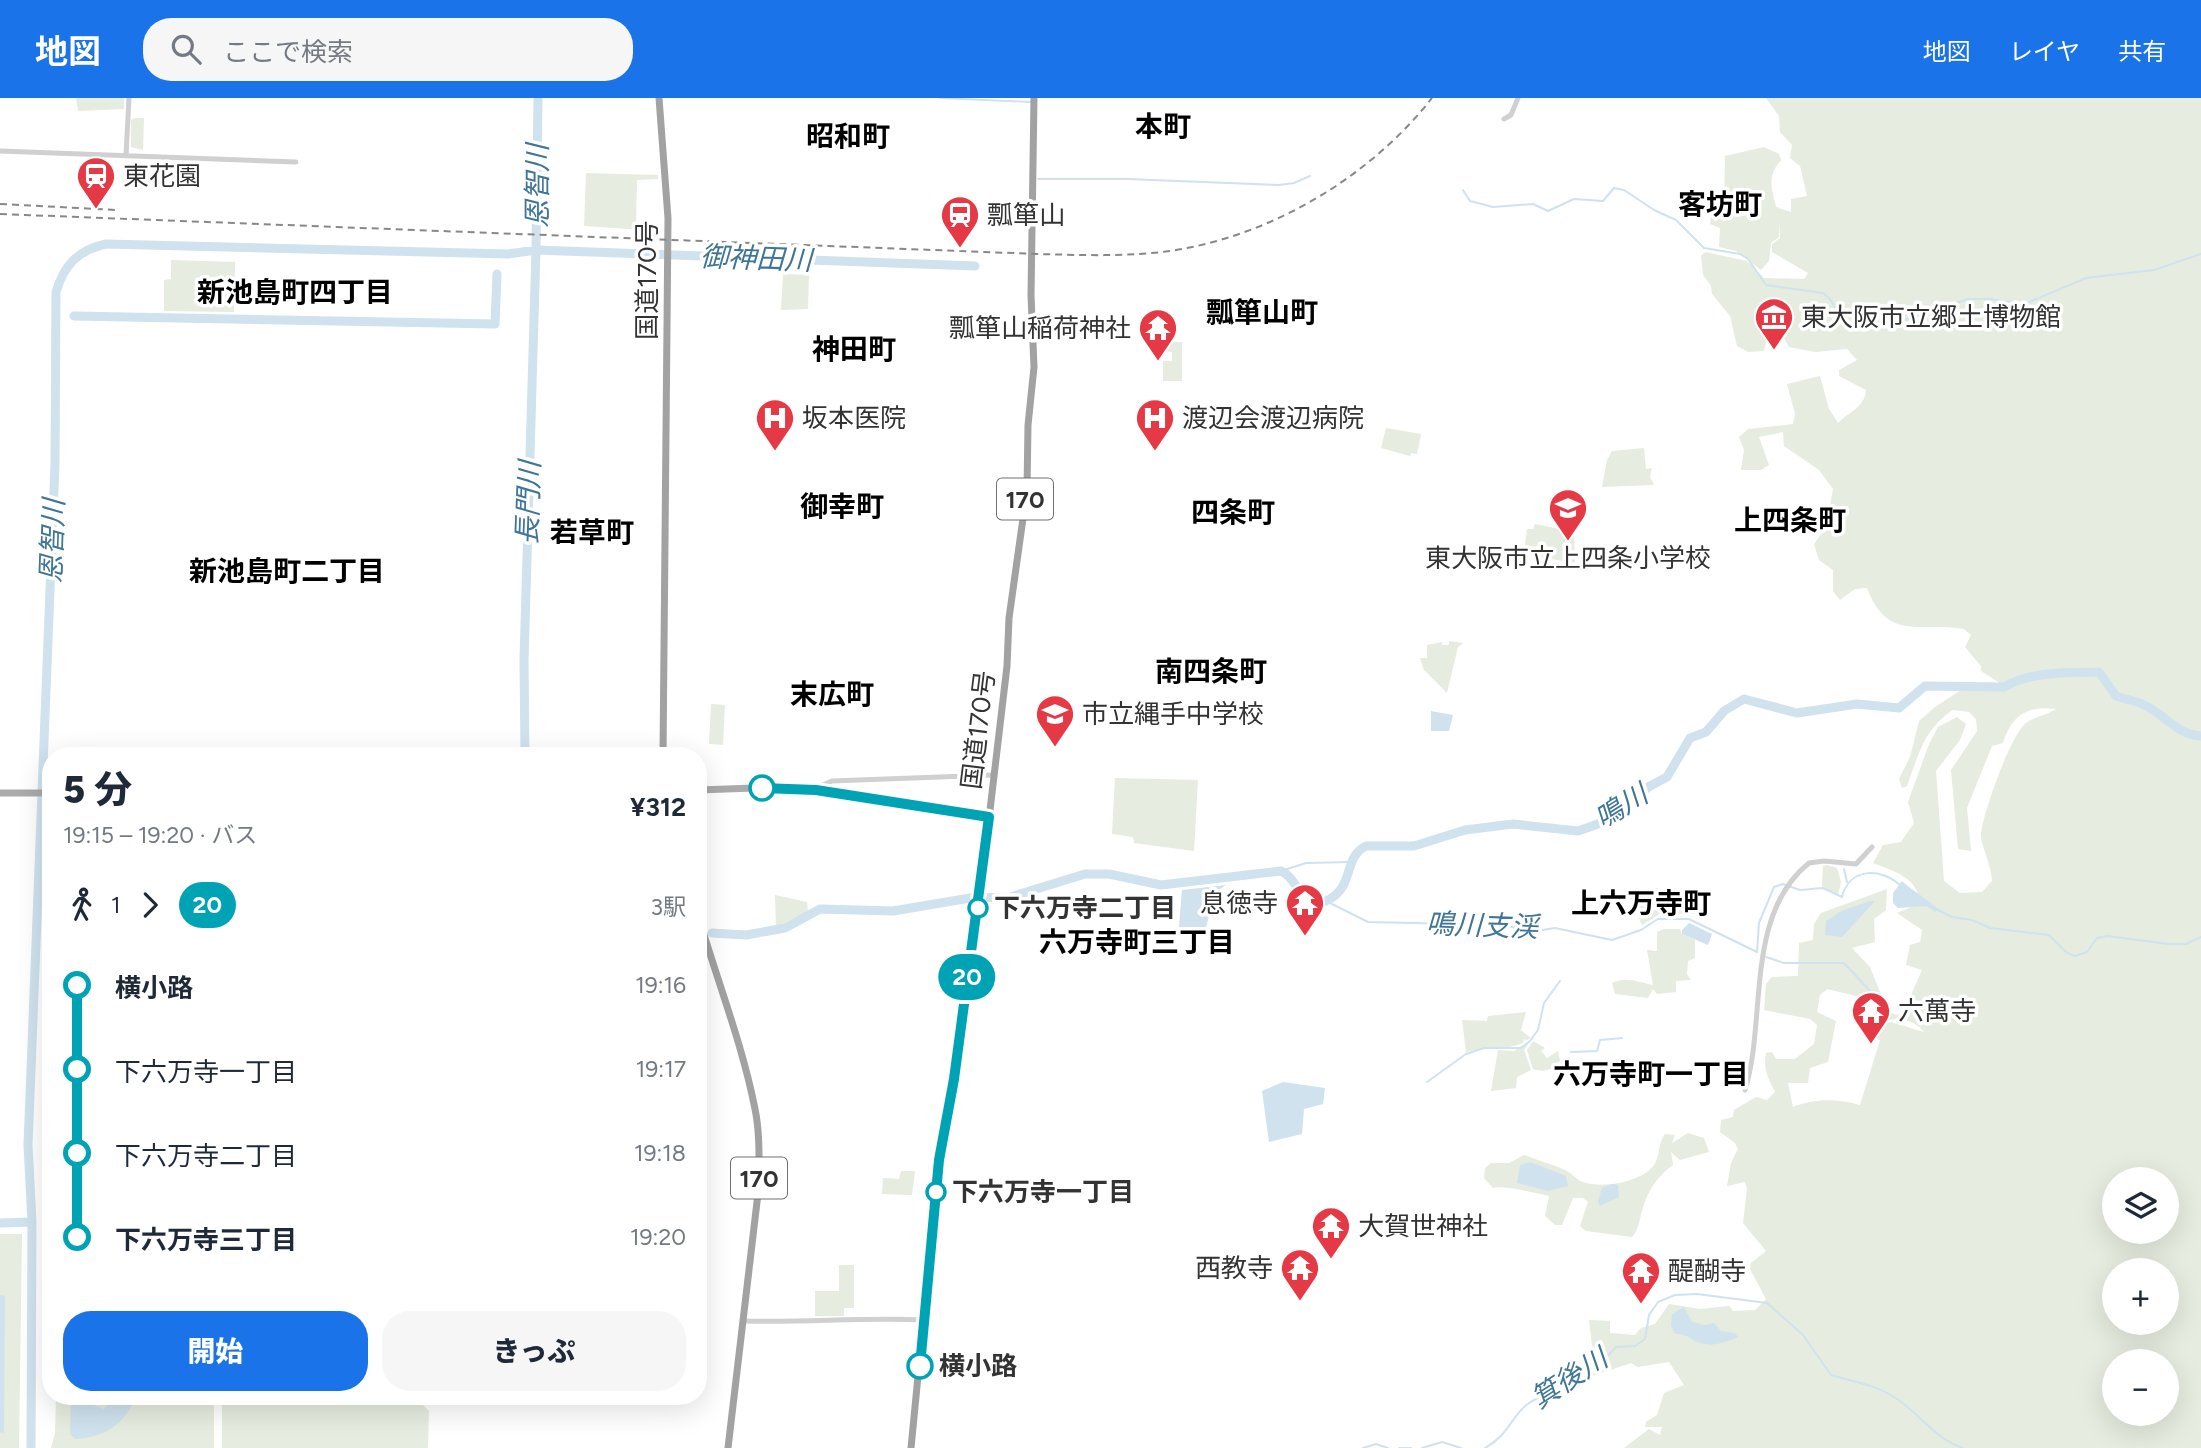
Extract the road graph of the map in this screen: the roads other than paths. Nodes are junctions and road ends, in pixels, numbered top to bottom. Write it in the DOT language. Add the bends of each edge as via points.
graph roads {
  1 [pos="128,98"];
  2 [pos="659,98"];
  3 [pos="1034,98"];
  4 [pos="1518,98"];
  5 [pos="1504,119"];
  6 [pos="0,150"];
  7 [pos="126,156"];
  8 [pos="296,162"];
  9 [pos="663,747"];
  10 [pos="993,775"];
  11 [pos="707,790"];
  12 [pos="820,791"];
  13 [pos="0,793"];
  14 [pos="42,793"];
  15 [pos="989,817"];
  16 [pos="1872,847"];
  17 [pos="707,944"];
  18 [pos="1745,1090"];
  19 [pos="924,1320"];
  20 [pos="744,1321"];
  21 [pos="728,1448"];
  22 [pos="911,1448"];
  1 -- 7 [label="street"];
  2 -- 9 [label="highway, 国道170号" via="667,172 668,254"];
  3 -- 10 [label="highway, 国道170号 / 170" via="1034,367 1027,481"];
  4 -- 5 [label="street" via="1511,115"];
  6 -- 7 [label="street"];
  7 -- 8 [label="street"];
  10 -- 12 [label="street" via="832,781"];
  10 -- 15 [label="highway, 国道170号 / 170"];
  11 -- 12 [label="main road"];
  12 -- 15 [label="main road"];
  13 -- 14 [label="main road"];
  15 -- 19 [label="highway, 国道170号 / 170" via="939,1160"];
  16 -- 18 [label="street" via="1857,864 1816,861 1803,868 1776,908 1760,972 1755,1045"];
  17 -- 20 [label="highway, 170" via="745,1067 758,1134 759,1185"];
  19 -- 20 [label="street"];
  19 -- 22 [label="highway, 国道170号 / 170"];
  20 -- 21 [label="highway, 170"];
}
